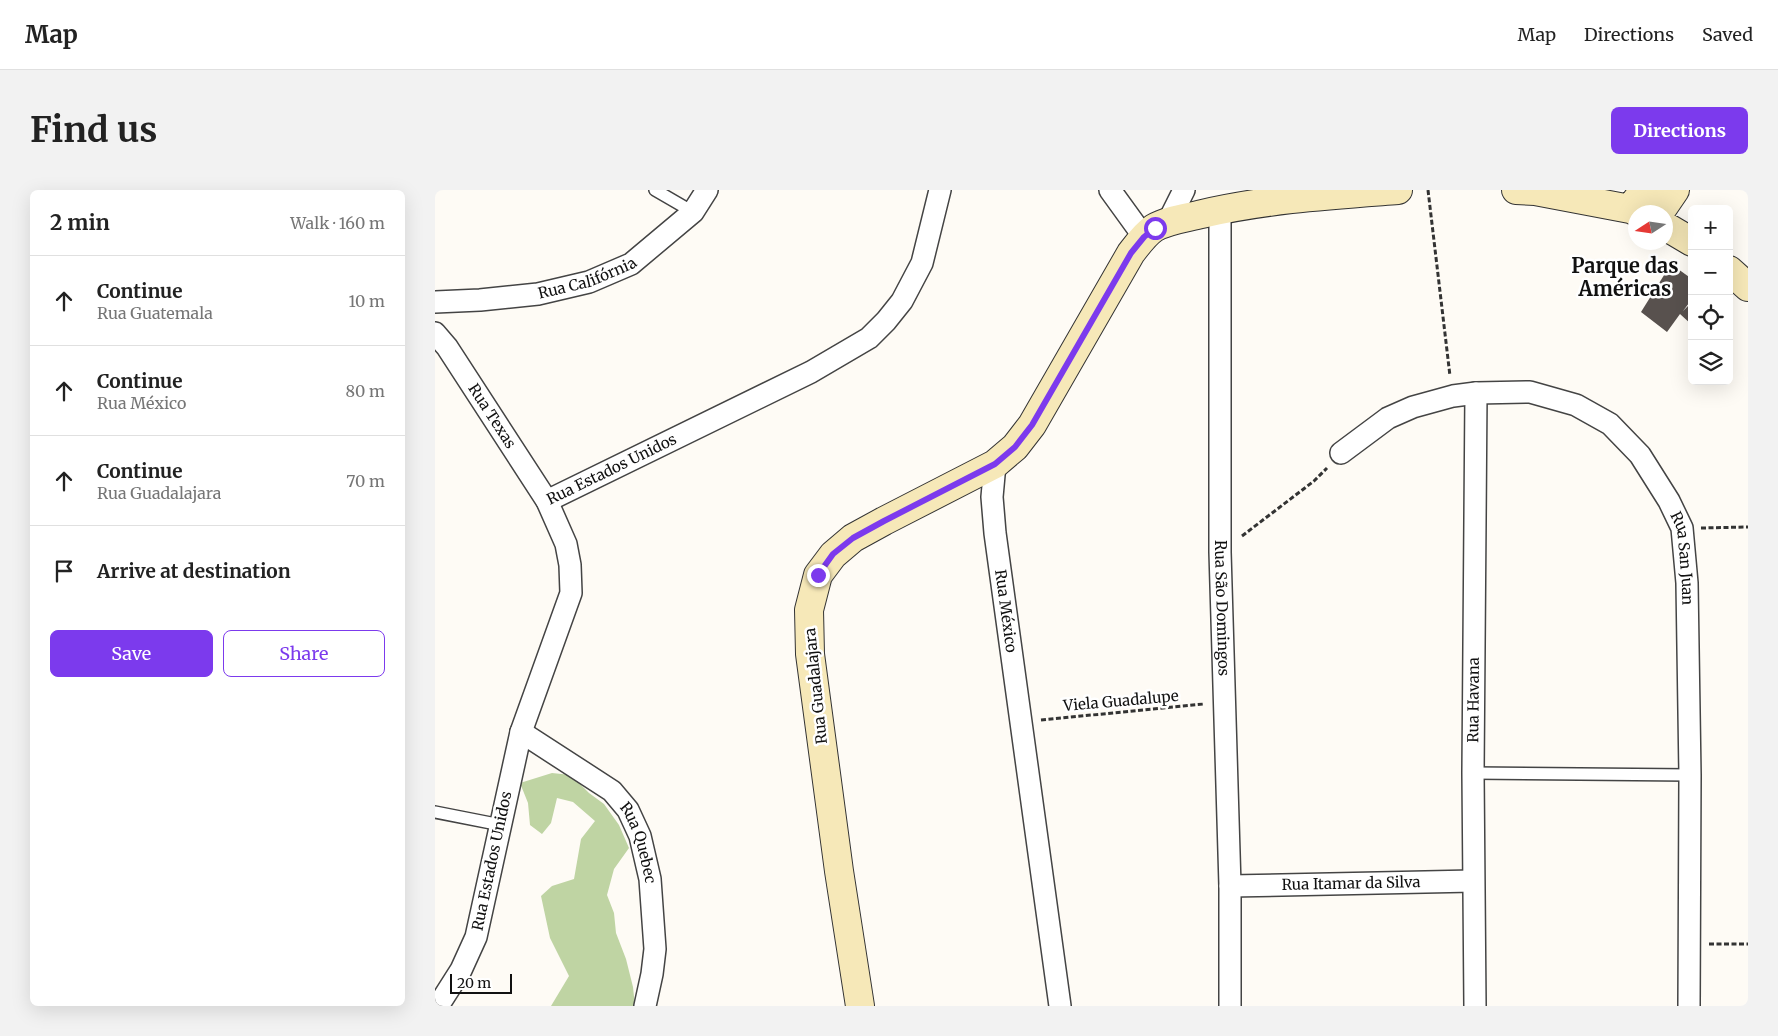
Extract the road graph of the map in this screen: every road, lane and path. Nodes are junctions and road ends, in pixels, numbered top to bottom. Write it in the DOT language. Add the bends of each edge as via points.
graph roads {
  1 [pos="655,190"];
  2 [pos="707,190"];
  3 [pos="940,190"];
  4 [pos="1110,190"];
  5 [pos="1184,190"];
  6 [pos="1398,190"];
  7 [pos="1428,190"];
  8 [pos="1516,190"];
  9 [pos="1675,190"];
  10 [pos="1637,204"];
  11 [pos="1665,205"];
  12 [pos="1220,210"];
  13 [pos="693,212"];
  14 [pos="1168,222"];
  15 [pos="1673,231"];
  16 [pos="1688,240"];
  17 [pos="1137,245"];
  18 [pos="1733,274"];
  19 [pos="1748,287"];
  20 [pos="435,302"];
  21 [pos="435,333"];
  22 [pos="1476,393"];
  23 [pos="1453,396"];
  24 [pos="1341,453"];
  25 [pos="995,464"];
  26 [pos="547,500"];
  27 [pos="1748,527"];
  28 [pos="1682,528"];
  29 [pos="1220,552"];
  30 [pos="1223,702"];
  31 [pos="1020,722"];
  32 [pos="521,732"];
  33 [pos="1473,774"];
  34 [pos="1690,775"];
  35 [pos="435,812"];
  36 [pos="501,825"];
  37 [pos="1473,881"];
  38 [pos="1230,886"];
  39 [pos="1689,943"];
  40 [pos="1748,944"];
  41 [pos="438,1006"];
  42 [pos="645,1006"];
  43 [pos="860,1006"];
  44 [pos="1060,1006"];
  45 [pos="1230,1006"];
  46 [pos="1475,1006"];
  47 [pos="1689,1006"];
  1 -- 13 [label="lane"];
  2 -- 13 [label="street, Rua Califórnia"];
  3 -- 26 [label="street, Rua Estados Unidos" via="922,264 902,301 869,338 811,372"];
  4 -- 17 [label="street"];
  5 -- 14 [label="street"];
  6 -- 12 [label="street" via="1289,199"];
  7 -- 23 [label="path"];
  8 -- 10 [label="street"];
  9 -- 11 [label="street"];
  12 -- 14 [label="street"];
  12 -- 29 [label="street, Rua São Domingos"];
  13 -- 20 [label="street, Rua Califórnia" via="631,264 589,282 538,294"];
  14 -- 17 [label="street" via="1155,228"];
  15 -- 16 [label="street"];
  17 -- 25 [label="street" via="1032,425 1015,447"];
  18 -- 19 [label="street"];
  21 -- 26 [label="street, Rua Texas"];
  22 -- 23 [label="street, Rua San Juan"];
  22 -- 28 [label="street, Rua San Juan" via="1530,392 1576,405 1610,424 1640,455"];
  22 -- 33 [label="street, Rua Havana"];
  23 -- 24 [label="street, Rua San Juan" via="1388,418"];
  24 -- 29 [label="path" via="1314,481"];
  25 -- 31 [label="street, Rua México" via="992,497 995,533"];
  25 -- 43 [label="street, Rua Guadalajara" via="853,538 833,554 818,575 809,610 810,654"];
  26 -- 32 [label="street, Rua Estados Unidos" via="566,544 571,593"];
  27 -- 28 [label="path"];
  28 -- 34 [label="street, Rua San Juan" via="1687,583"];
  29 -- 30 [label="street, Rua São Domingos"];
  30 -- 31 [label="path, Viela Guadalupe"];
  30 -- 38 [label="street, Rua São Domingos"];
  31 -- 44 [label="street, Rua México"];
  32 -- 36 [label="street, Rua Estados Unidos"];
  32 -- 42 [label="street, Rua Quebec" via="612,791 628,810 640,836 650,879 655,949"];
  33 -- 34 [label="lane"];
  33 -- 37 [label="street, Rua Havana"];
  34 -- 39 [label="street, Rua San Juan"];
  35 -- 36 [label="lane"];
  36 -- 41 [label="street, Rua Estados Unidos" via="476,937 461,970"];
  37 -- 38 [label="street, Rua Itamar da Silva"];
  37 -- 46 [label="street, Rua Havana"];
  38 -- 45 [label="street, Rua São Domingos"];
  39 -- 40 [label="path"];
  39 -- 47 [label="street, Rua San Juan"];
}
